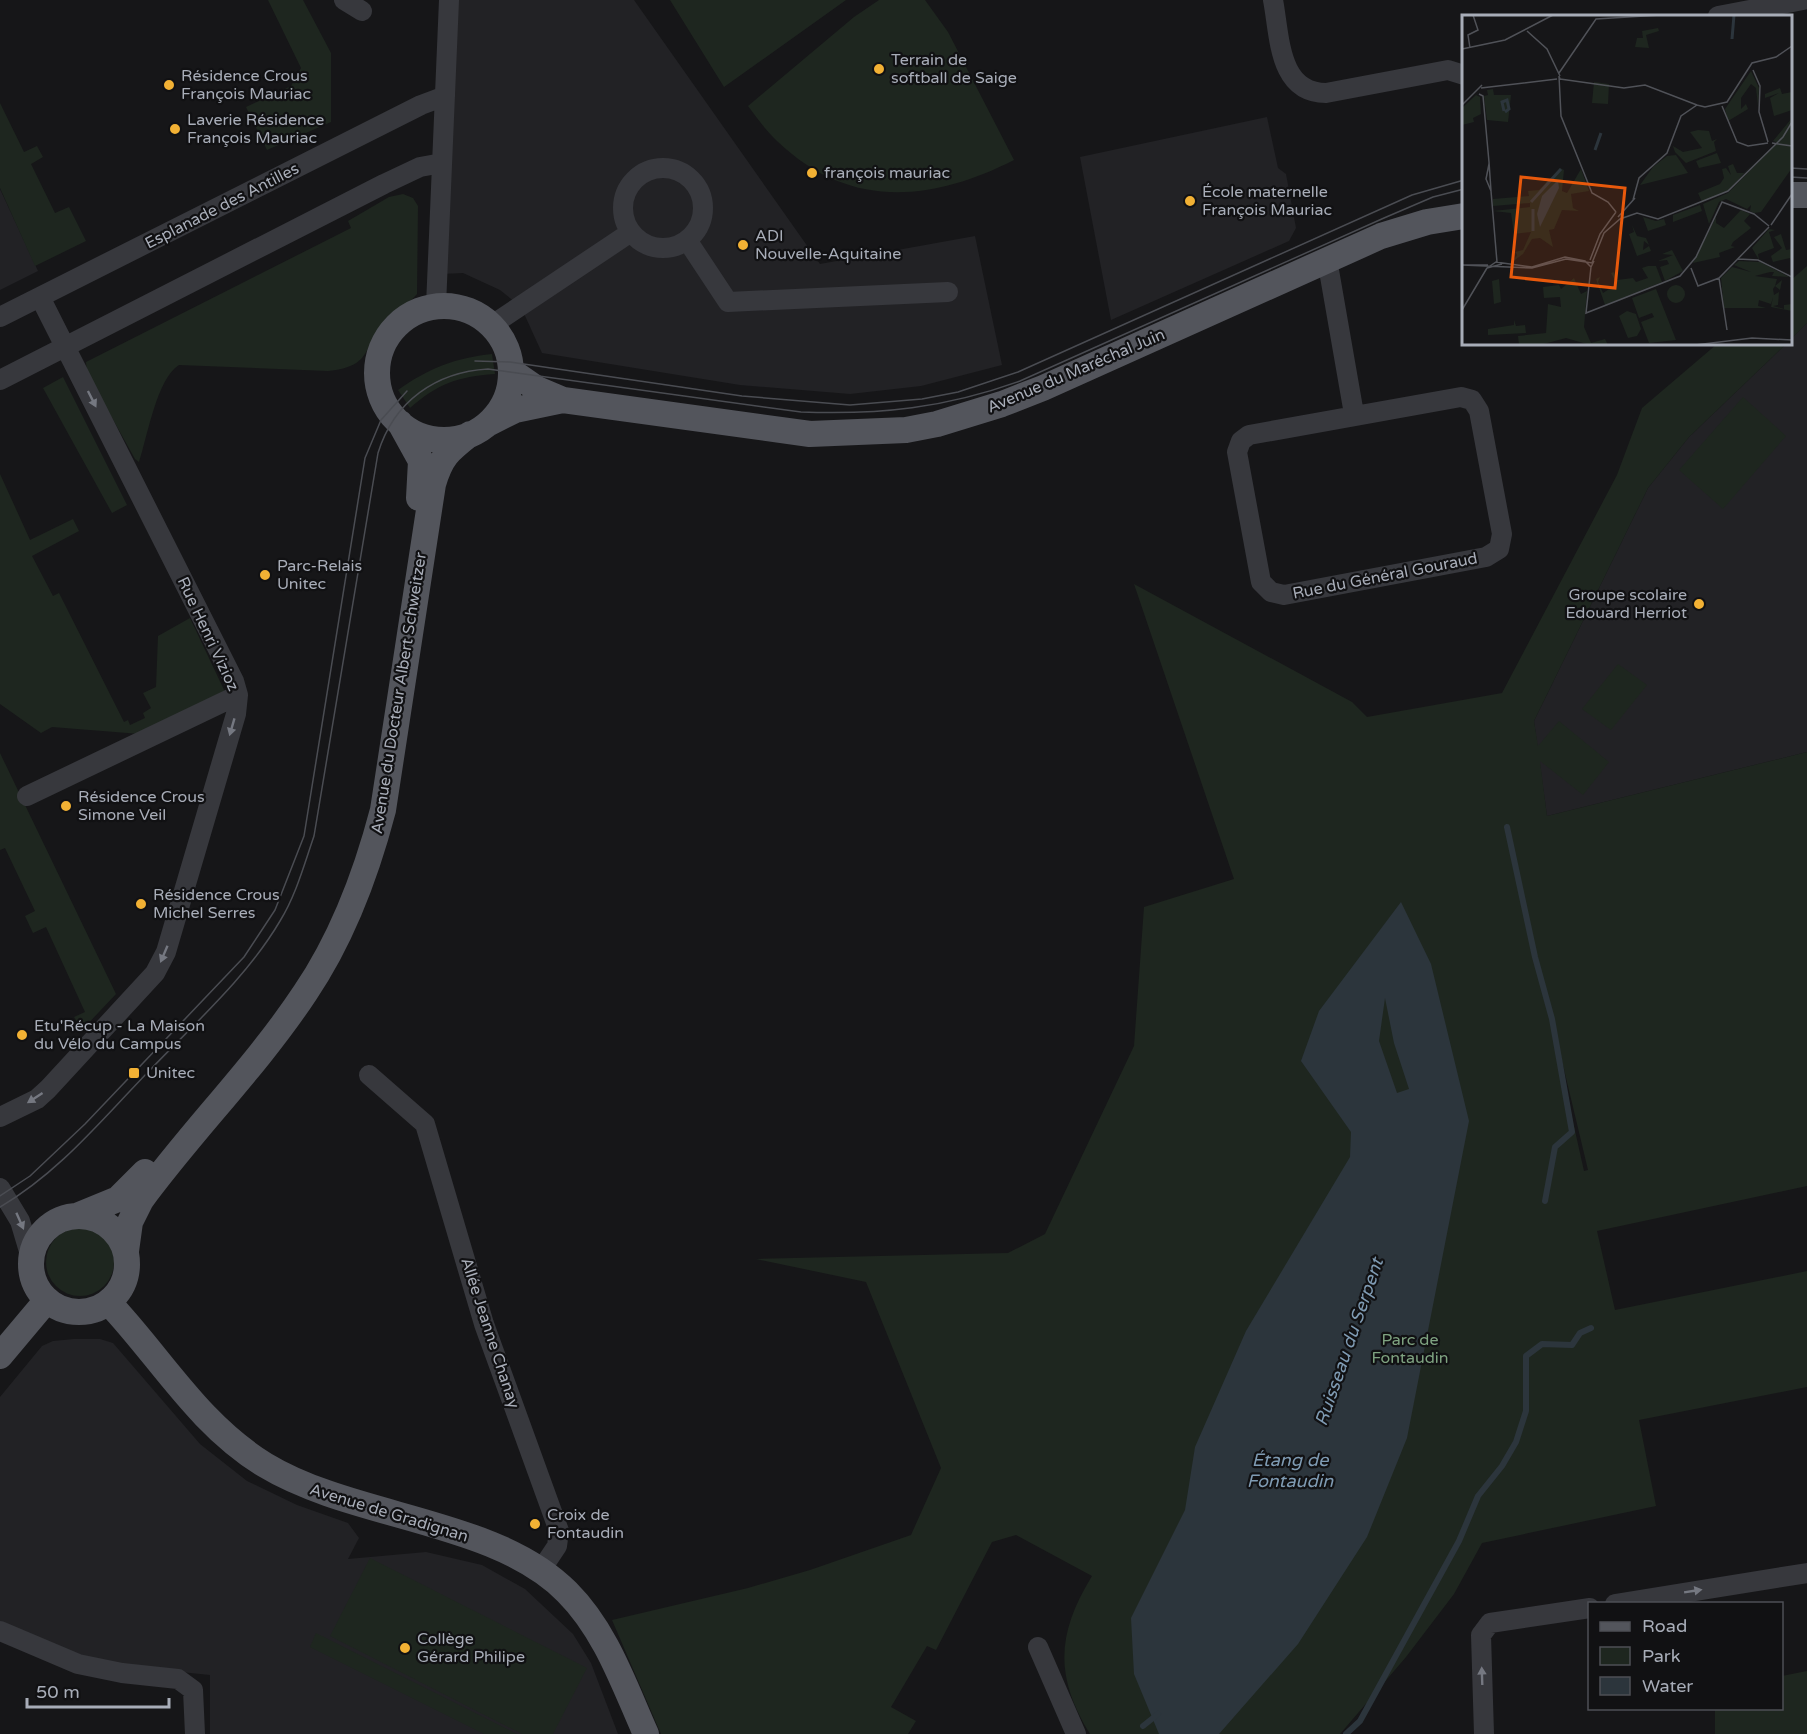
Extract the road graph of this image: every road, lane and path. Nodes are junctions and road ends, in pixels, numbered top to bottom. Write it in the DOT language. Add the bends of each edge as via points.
graph roads {
  1 [pos="344,0"];
  2 [pos="449,0"];
  3 [pos="1273,0"];
  4 [pos="1793,1"];
  5 [pos="362,11"];
  6 [pos="1723,15"];
  7 [pos="1462,74"];
  8 [pos="445,96"];
  9 [pos="442,163"];
  10 [pos="1462,201"];
  11 [pos="1462,216"];
  12 [pos="631,232"];
  13 [pos="687,240"];
  14 [pos="1359,244"];
  15 [pos="1327,259"];
  16 [pos="948,292"];
  17 [pos="40,297"];
  18 [pos="436,306"];
  19 [pos="0,317"];
  20 [pos="492,326"];
  21 [pos="66,347"];
  22 [pos="511,371"];
  23 [pos="0,380"];
  24 [pos="563,400"];
  25 [pos="1354,414"];
  26 [pos="400,423"];
  27 [pos="479,429"];
  28 [pos="238,695"];
  29 [pos="27,796"];
  30 [pos="369,1075"];
  31 [pos="0,1117"];
  32 [pos="0,1188"];
  33 [pos="79,1215"];
  34 [pos="126,1251"];
  35 [pos="31,1258"];
  36 [pos="47,1300"];
  37 [pos="109,1303"];
  38 [pos="0,1356"];
  39 [pos="542,1570"];
  40 [pos="1807,1573"];
  41 [pos="1627,1602"];
  42 [pos="1588,1608"];
  43 [pos="0,1631"];
  44 [pos="1038,1647"];
  45 [pos="195,1734"];
  46 [pos="646,1734"];
  47 [pos="1076,1734"];
  48 [pos="1484,1734"];
  1 -- 5 [label="street"];
  2 -- 8 [label="street"];
  3 -- 7 [label="street" via="1286,67 1295,82 1313,93 1448,70"];
  4 -- 6 [label="street"];
  8 -- 9 [label="street"];
  8 -- 17 [label="street, Esplanade des Antilles"];
  9 -- 18 [label="street"];
  9 -- 21 [label="street" via="420,167 379,187"];
  10 -- 14 [label="main road, Avenue du Maréchal Juin" via="1402,220"];
  11 -- 14 [label="main road, Avenue du Maréchal Juin" via="1404,228"];
  12 -- 13 [label="street" via="651,246 676,246"];
  12 -- 13 [label="street" via="623,207 628,189 641,174 666,167 690,178 703,199 701,222"];
  12 -- 20 [label="street"];
  13 -- 16 [label="street" via="728,302"];
  14 -- 15 [label="main road, Avenue du Maréchal Juin"];
  15 -- 24 [label="main road, Avenue du Maréchal Juin" via="1043,388 966,416 906,430 810,434"];
  15 -- 25 [label="street"];
  17 -- 19 [label="street, Esplanade des Antilles"];
  17 -- 21 [label="street, Rue Henri Vizioz"];
  18 -- 20 [label="main road" via="466,309"];
  18 -- 26 [label="main road" via="399,323 378,359 381,396"];
  20 -- 22 [label="main road" via="503,340"];
  21 -- 23 [label="street"];
  21 -- 28 [label="street, Rue Henri Vizioz, one-way"];
  22 -- 24 [label="main road, Avenue du Maréchal Juin" via="537,389"];
  22 -- 27 [label="main road" via="509,390 501,408"];
  24 -- 27 [label="main road, Avenue du Maréchal Juin" via="515,410"];
  25 -- 25 [label="street, Rue du Général Gouraud" via="1249,435 1241,441 1236,452 1261,582 1271,592 1284,595 1486,557 1499,549 1502,534 1479,411 1472,400 1461,397"];
  26 -- 27 [label="main road" via="433,439 452,439"];
  26 -- 33 [label="main road, Avenue du Docteur Albert Schweitzer" via="421,460 421,485 372,808 342,900 272,1022 128,1191 106,1206"];
  27 -- 34 [label="main road, Avenue du Docteur Albert Schweitzer" via="446,453 433,484 383,810 354,903 306,993 141,1200 130,1222"];
  28 -- 29 [label="street"];
  28 -- 31 [label="street, Rue Henri Vizioz, one-way" via="209,809 166,952 155,973 48,1089 37,1099"];
  30 -- 39 [label="street, Allée Jeanne Chanay" via="425,1124 484,1324 559,1531 557,1546"];
  32 -- 35 [label="street, one-way" via="20,1221"];
  33 -- 34 [label="main road" via="109,1225"];
  33 -- 35 [label="main road" via="52,1224 38,1239"];
  34 -- 37 [label="main road" via="126,1278"];
  35 -- 36 [label="main road" via="37,1288"];
  36 -- 37 [label="main road" via="71,1312 85,1312"];
  36 -- 38 [label="main road"];
  37 -- 39 [label="main road, Avenue de Gradignan" via="189,1402 263,1464 301,1485 487,1543"];
  39 -- 46 [label="main road, Avenue de Gradignan" via="592,1622"];
  41 -- 40 [label="street, one-way"];
  48 -- 42 [label="street, one-way" via="1481,1635 1490,1623"];
  43 -- 45 [label="street" via="78,1664 178,1678 193,1690"];
  44 -- 47 [label="street"];
}
